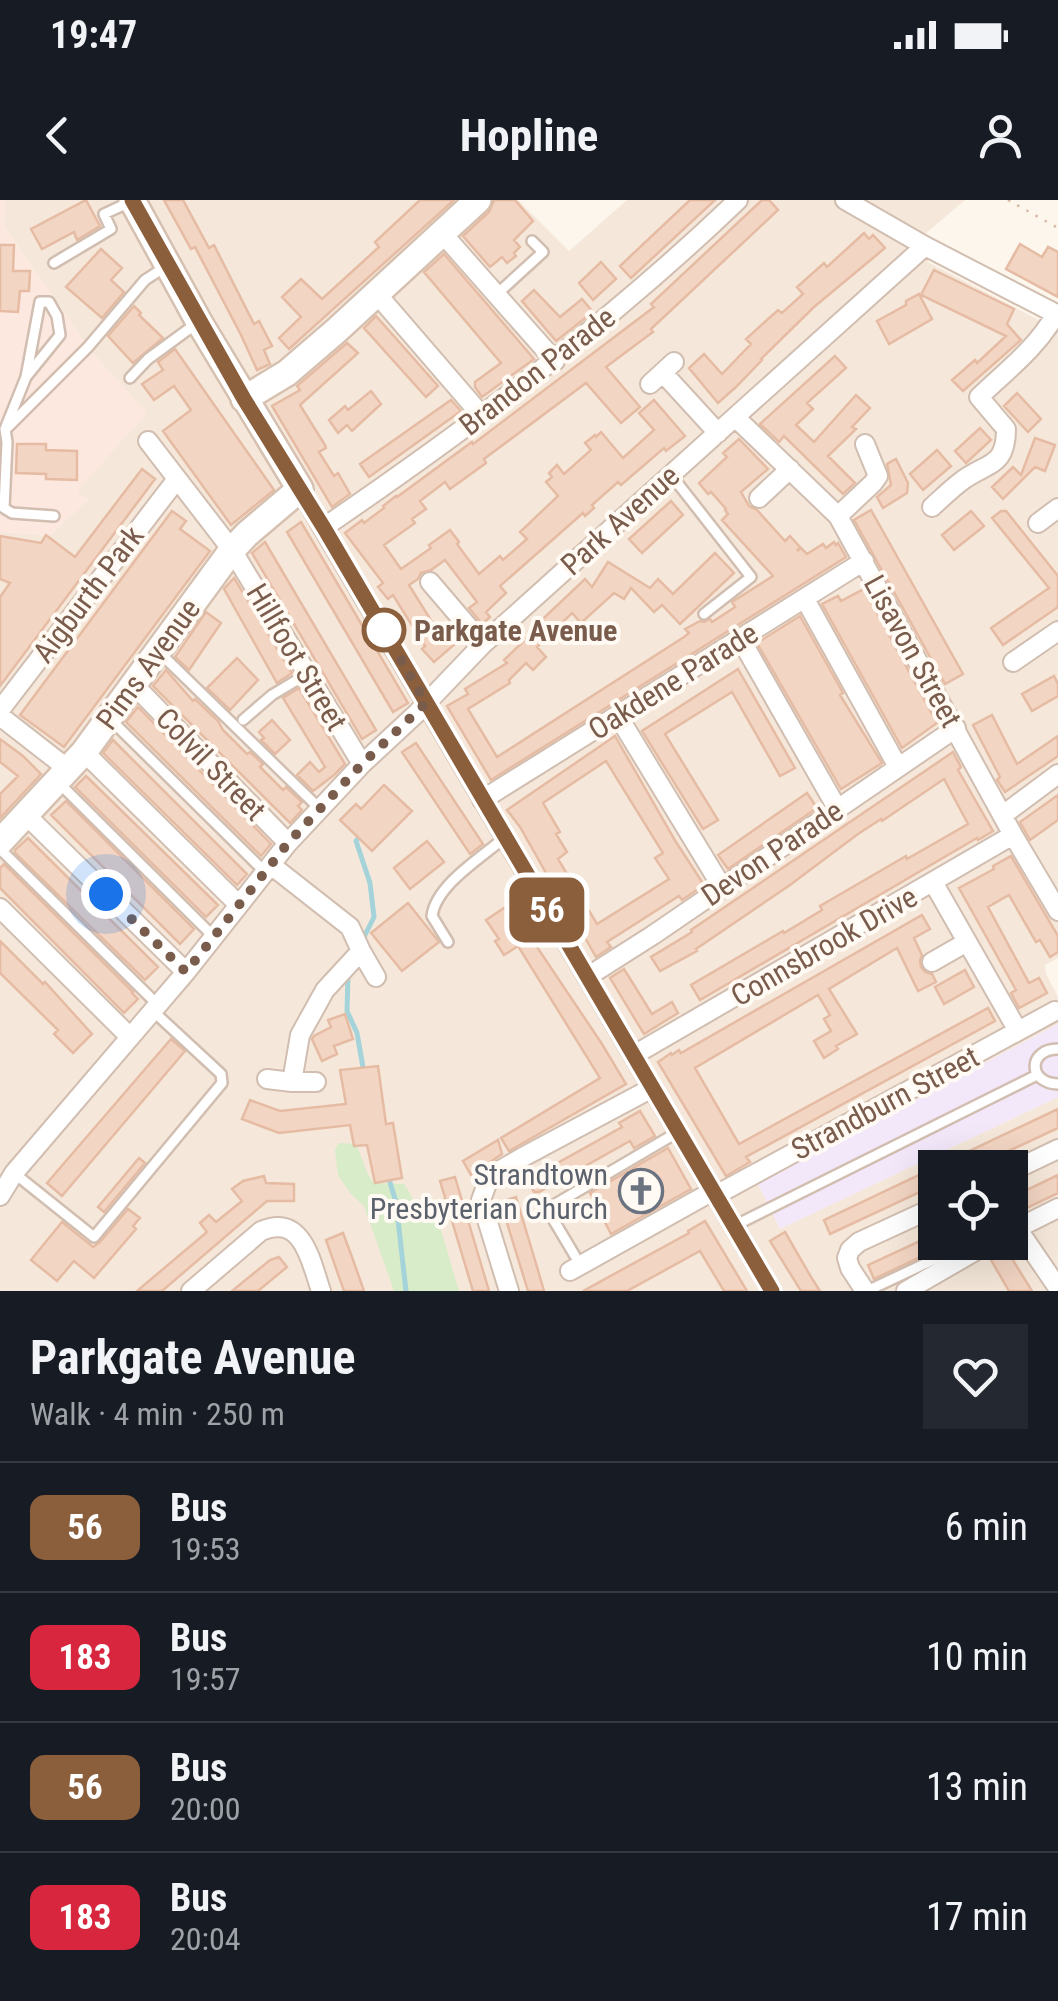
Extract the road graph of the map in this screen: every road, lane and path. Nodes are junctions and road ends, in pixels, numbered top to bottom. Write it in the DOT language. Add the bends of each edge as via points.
graph roads {
  1 [pos="132,200"];
  2 [pos="478,200"];
  3 [pos="738,200"];
  4 [pos="845,200"];
  5 [pos="1008,200"];
  6 [pos="1058,228"];
  7 [pos="442,233"];
  8 [pos="532,241"];
  9 [pos="924,246"];
  10 [pos="54,263"];
  11 [pos="167,266"];
  12 [pos="376,294"];
  13 [pos="498,294"];
  14 [pos="1057,314"];
  15 [pos="199,322"];
  16 [pos="555,360"];
  17 [pos="662,373"];
  18 [pos="26,377"];
  19 [pos="130,378"];
  20 [pos="244,399"];
  21 [pos="482,416"];
  22 [pos="736,417"];
  23 [pos="2,430"];
  24 [pos="718,432"];
  25 [pos="148,440"];
  26 [pos="864,444"];
  27 [pos="790,469"];
  28 [pos="670,475"];
  29 [pos="177,479"];
  30 [pos="300,490"];
  31 [pos="759,498"];
  32 [pos="932,507"];
  33 [pos="1058,508"];
  34 [pos="54,516"];
  35 [pos="838,516"];
  36 [pos="1038,524"];
  37 [pos="324,528"];
  38 [pos="232,550"];
  39 [pos="864,562"];
  40 [pos="430,582"];
  41 [pos="805,599"];
  42 [pos="704,614"];
  43 [pos="1058,631"];
  44 [pos="740,638"];
  45 [pos="483,644"];
  46 [pos="158,651"];
  47 [pos="1013,662"];
  48 [pos="307,674"];
  49 [pos="134,685"];
  50 [pos="426,703"];
  51 [pos="0,713"];
  52 [pos="618,716"];
  53 [pos="110,718"];
  54 [pos="243,720"];
  55 [pos="956,728"];
  56 [pos="362,764"];
  57 [pos="70,767"];
  58 [pos="898,767"];
  59 [pos="1058,774"];
  60 [pos="482,800"];
  61 [pos="837,808"];
  62 [pos="320,809"];
  63 [pos="26,815"];
  64 [pos="1002,815"];
  65 [pos="1013,835"];
  66 [pos="504,838"];
  67 [pos="288,843"];
  68 [pos="0,846"];
  69 [pos="268,869"];
  70 [pos="934,882"];
  71 [pos="722,887"];
  72 [pos="1053,889"];
  73 [pos="239,905"];
  74 [pos="0,908"];
  75 [pos="1058,911"];
  76 [pos="214,937"];
  77 [pos="448,942"];
  78 [pos="968,942"];
  79 [pos="361,951"];
  80 [pos="932,962"];
  81 [pos="186,972"];
  82 [pos="376,977"];
  83 [pos="586,977"];
  84 [pos="155,1008"];
  85 [pos="1054,1011"];
  86 [pos="1018,1031"];
  87 [pos="130,1036"];
  88 [pos="1058,1048"];
  89 [pos="634,1055"];
  90 [pos="1037,1075"];
  91 [pos="267,1079"];
  92 [pos="292,1082"];
  93 [pos="316,1082"];
  94 [pos="1058,1084"];
  95 [pos="652,1088"];
  96 [pos="678,1132"];
  97 [pos="1058,1149"];
  98 [pos="1028,1163"];
  99 [pos="14,1173"];
  100 [pos="714,1193"];
  101 [pos="0,1196"];
  102 [pos="1058,1205"];
  103 [pos="918,1215"];
  104 [pos="1028,1220"];
  105 [pos="734,1226"];
  106 [pos="1028,1249"];
  107 [pos="932,1260"];
  108 [pos="960,1260"];
  109 [pos="572,1264"];
  110 [pos="1058,1288"];
  111 [pos="191,1291"];
  112 [pos="320,1291"];
  113 [pos="510,1291"];
  114 [pos="772,1291"];
  115 [pos="866,1291"];
  116 [pos="906,1291"];
  1 -- 10 [label="lane" via="104,214 111,230"];
  1 -- 11 [label="street"];
  2 -- 7 [label="street"];
  3 -- 16 [label="street, Brandon Parade"];
  4 -- 9 [label="street"];
  5 -- 6 [label="path"];
  7 -- 12 [label="street"];
  7 -- 13 [label="street"];
  8 -- 13 [label="lane" via="543,252"];
  9 -- 14 [label="street"];
  9 -- 22 [label="street, Park Avenue"];
  11 -- 15 [label="street"];
  11 -- 23 [label="lane" via="145,280"];
  12 -- 20 [label="street" via="287,373"];
  12 -- 21 [label="street"];
  13 -- 16 [label="street"];
  14 -- 32 [label="street" via="1031,350 979,397 1006,429 1002,454"];
  15 -- 19 [label="lane"];
  15 -- 20 [label="street"];
  16 -- 21 [label="street, Brandon Parade"];
  17 -- 24 [label="street"];
  18 -- 18 [label="lane" via="40,302 48,302 60,336"];
  18 -- 23 [label="lane"];
  20 -- 30 [label="street"];
  21 -- 37 [label="street, Brandon Parade"];
  22 -- 24 [label="street, Park Avenue"];
  22 -- 27 [label="street, Lisavon Street"];
  23 -- 34 [label="lane" via="4,508"];
  24 -- 28 [label="street, Park Avenue"];
  25 -- 29 [label="street"];
  26 -- 35 [label="street" via="878,476"];
  27 -- 31 [label="street"];
  27 -- 35 [label="street, Lisavon Street"];
  28 -- 42 [label="lane" via="750,577"];
  28 -- 45 [label="street, Park Avenue"];
  29 -- 38 [label="street"];
  29 -- 51 [label="street, Aigburth Park"];
  30 -- 37 [label="street"];
  30 -- 38 [label="street, Pims Avenue"];
  33 -- 36 [label="street"];
  35 -- 39 [label="street, Lisavon Street"];
  37 -- 50 [label="street"];
  38 -- 46 [label="street, Pims Avenue"];
  38 -- 48 [label="street, Hillfoot Street"];
  39 -- 41 [label="street, Oakdene Parade"];
  39 -- 55 [label="street, Lisavon Street"];
  40 -- 45 [label="street"];
  41 -- 44 [label="street, Oakdene Parade"];
  41 -- 58 [label="street"];
  43 -- 47 [label="street"];
  44 -- 52 [label="street, Oakdene Parade"];
  44 -- 61 [label="street"];
  45 -- 50 [label="street, Park Avenue"];
  46 -- 49 [label="street, Pims Avenue"];
  46 -- 62 [label="lane"];
  48 -- 54 [label="lane"];
  48 -- 56 [label="street, Hillfoot Street"];
  49 -- 53 [label="street, Pims Avenue"];
  49 -- 67 [label="street, Colvil Street"];
  50 -- 56 [label="street, Park Avenue"];
  50 -- 60 [label="street"];
  51 -- 57 [label="street, Aigburth Park"];
  52 -- 60 [label="street, Oakdene Parade"];
  52 -- 71 [label="street"];
  53 -- 57 [label="street, Pims Avenue"];
  53 -- 69 [label="lane"];
  55 -- 58 [label="street, Devon Parade"];
  55 -- 64 [label="street, Lisavon Street"];
  56 -- 62 [label="street, Park Avenue"];
  57 -- 63 [label="street, Pims Avenue"];
  57 -- 73 [label="street, Aigburth Park"];
  57 -- 76 [label="lane"];
  58 -- 61 [label="street, Devon Parade"];
  59 -- 64 [label="street"];
  60 -- 66 [label="street"];
  61 -- 71 [label="street, Devon Parade"];
  62 -- 67 [label="street, Park Avenue"];
  63 -- 68 [label="street, Pims Avenue"];
  63 -- 81 [label="street"];
  64 -- 65 [label="street, Lisavon Street"];
  65 -- 70 [label="street, Connsbrook Drive"];
  65 -- 72 [label="street, Lisavon Street"];
  66 -- 77 [label="lane" via="436,902 432,916"];
  66 -- 83 [label="street"];
  67 -- 69 [label="street, Park Avenue"];
  68 -- 84 [label="lane"];
  69 -- 73 [label="street, Park Avenue"];
  69 -- 79 [label="street" via="350,926"];
  70 -- 78 [label="street"];
  70 -- 89 [label="street, Connsbrook Drive"];
  71 -- 83 [label="street, Devon Parade"];
  72 -- 75 [label="street, Lisavon Street"];
  73 -- 76 [label="street, Park Avenue"];
  74 -- 87 [label="street"];
  76 -- 81 [label="street, Park Avenue"];
  78 -- 80 [label="street"];
  78 -- 86 [label="street"];
  79 -- 82 [label="street"];
  79 -- 92 [label="street" via="325,990 300,1035"];
  81 -- 84 [label="street, Park Avenue"];
  83 -- 89 [label="street"];
  84 -- 87 [label="street, Park Avenue"];
  84 -- 99 [label="lane" via="222,1082 94,1237"];
  85 -- 86 [label="street, Strandburn Street"];
  86 -- 100 [label="street, Strandburn Street"];
  87 -- 99 [label="street, Park Avenue"];
  88 -- 90 [label="lane" via="1038,1057"];
  89 -- 95 [label="street"];
  90 -- 94 [label="lane"];
  90 -- 105 [label="lane"];
  91 -- 92 [label="street"];
  92 -- 93 [label="street"];
  95 -- 96 [label="street"];
  95 -- 113 [label="street" via="488,1181 482,1200"];
  96 -- 100 [label="street"];
  96 -- 109 [label="lane" via="547,1209"];
  97 -- 98 [label="street"];
  99 -- 101 [label="street, Park Avenue"];
  100 -- 105 [label="street"];
  100 -- 109 [label="street, Strandburn Street"];
  102 -- 104 [label="street"];
  103 -- 115 [label="street" via="850,1250 846,1258"];
  105 -- 114 [label="street"];
  106 -- 110 [label="street"];
  107 -- 115 [label="lane"];
  108 -- 116 [label="street"];
  111 -- 112 [label="street" via="271,1226 298,1236"];
}
